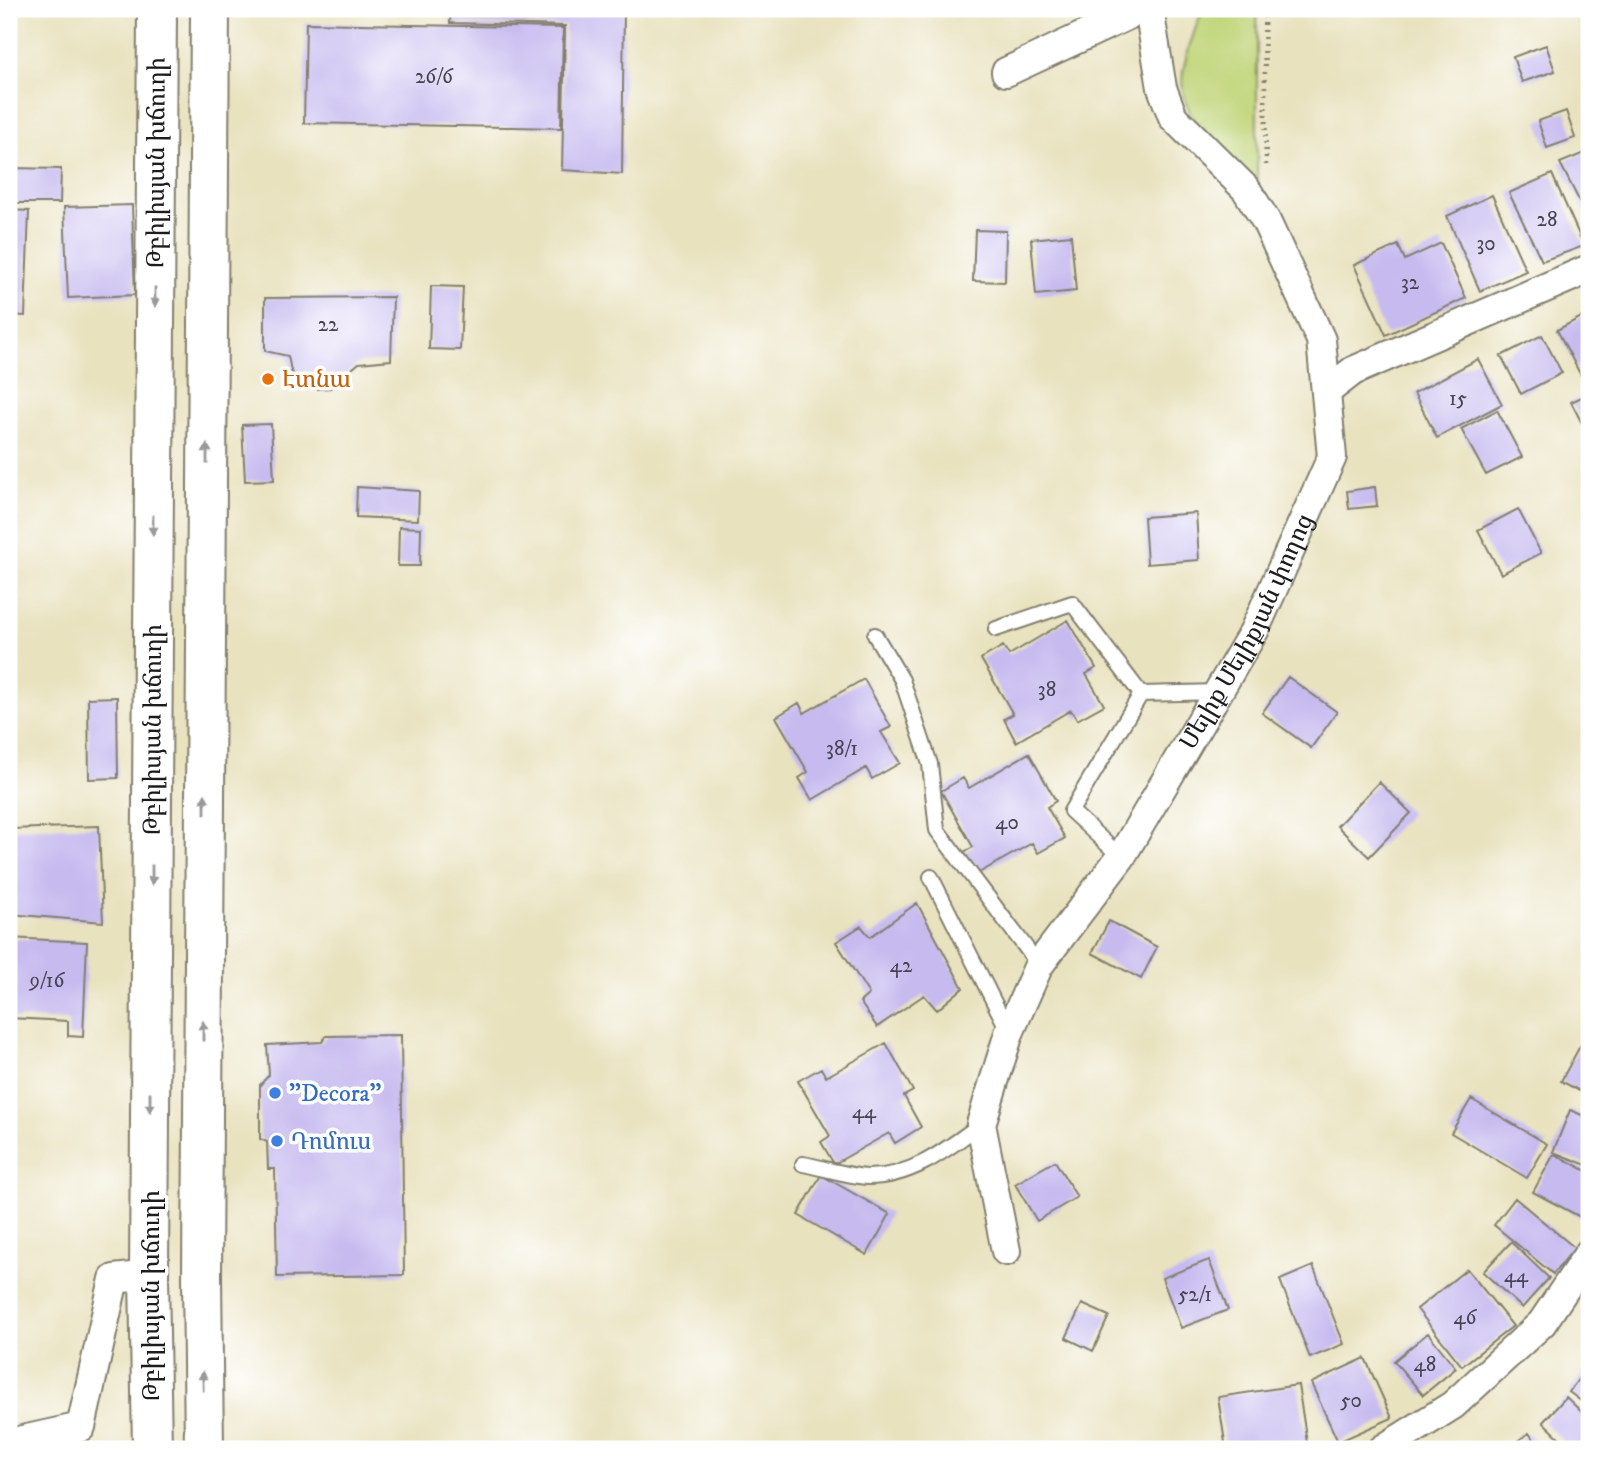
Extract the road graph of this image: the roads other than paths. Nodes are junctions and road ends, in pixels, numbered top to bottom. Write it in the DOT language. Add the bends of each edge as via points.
graph roads {
  1 [pos="158,9"];
  2 [pos="210,9"];
  3 [pos="1141,9"];
  4 [pos="1149,9"];
  5 [pos="1006,72"];
  6 [pos="1589,269"];
  7 [pos="1327,391"];
  8 [pos="996,629"];
  9 [pos="875,635"];
  10 [pos="1218,692"];
  11 [pos="1140,694"];
  12 [pos="1121,857"];
  13 [pos="931,877"];
  14 [pos="1039,965"];
  15 [pos="1009,1033"];
  16 [pos="981,1124"];
  17 [pos="803,1164"];
  18 [pos="1006,1251"];
  19 [pos="1589,1253"];
  20 [pos="149,1275"];
  21 [pos="9,1443"];
  22 [pos="152,1449"];
  23 [pos="204,1449"];
  24 [pos="1383,1449"];
  1 -- 20 [label="main road, Թբիլիսյան խճուղի, one-way"];
  23 -- 2 [label="main road, Թբիլիսյան խճուղի, one-way"];
  3 -- 5 [label="street"];
  4 -- 7 [label="street, Մելիք Մելիքյան փողոց" via="1173,117 1246,189 1266,221 1321,341"];
  6 -- 7 [label="street" via="1353,371"];
  7 -- 10 [label="street, Մելիք Մելիքյան փողոց" via="1332,457 1254,631"];
  8 -- 11 [label="lane" via="1072,603"];
  9 -- 14 [label="lane" via="902,680 930,764 937,830"];
  10 -- 11 [label="lane"];
  10 -- 12 [label="street, Մելիք Մելիքյան փողոց"];
  11 -- 12 [label="lane" via="1071,811"];
  12 -- 14 [label="street, Մելիք Մելիքյան փողոց"];
  13 -- 15 [label="lane"];
  14 -- 15 [label="street, Մելիք Մելիքյան փողոց"];
  15 -- 16 [label="street, Մելիք Մելիքյան փողոց"];
  16 -- 17 [label="lane" via="937,1156 908,1170 868,1177"];
  16 -- 18 [label="street, Մելիք Մելիքյան փողոց"];
  19 -- 24 [label="street" via="1542,1323 1453,1405"];
  20 -- 21 [label="street" via="114,1279 80,1427"];
  20 -- 22 [label="main road, Թբիլիսյան խճուղի"];
}
